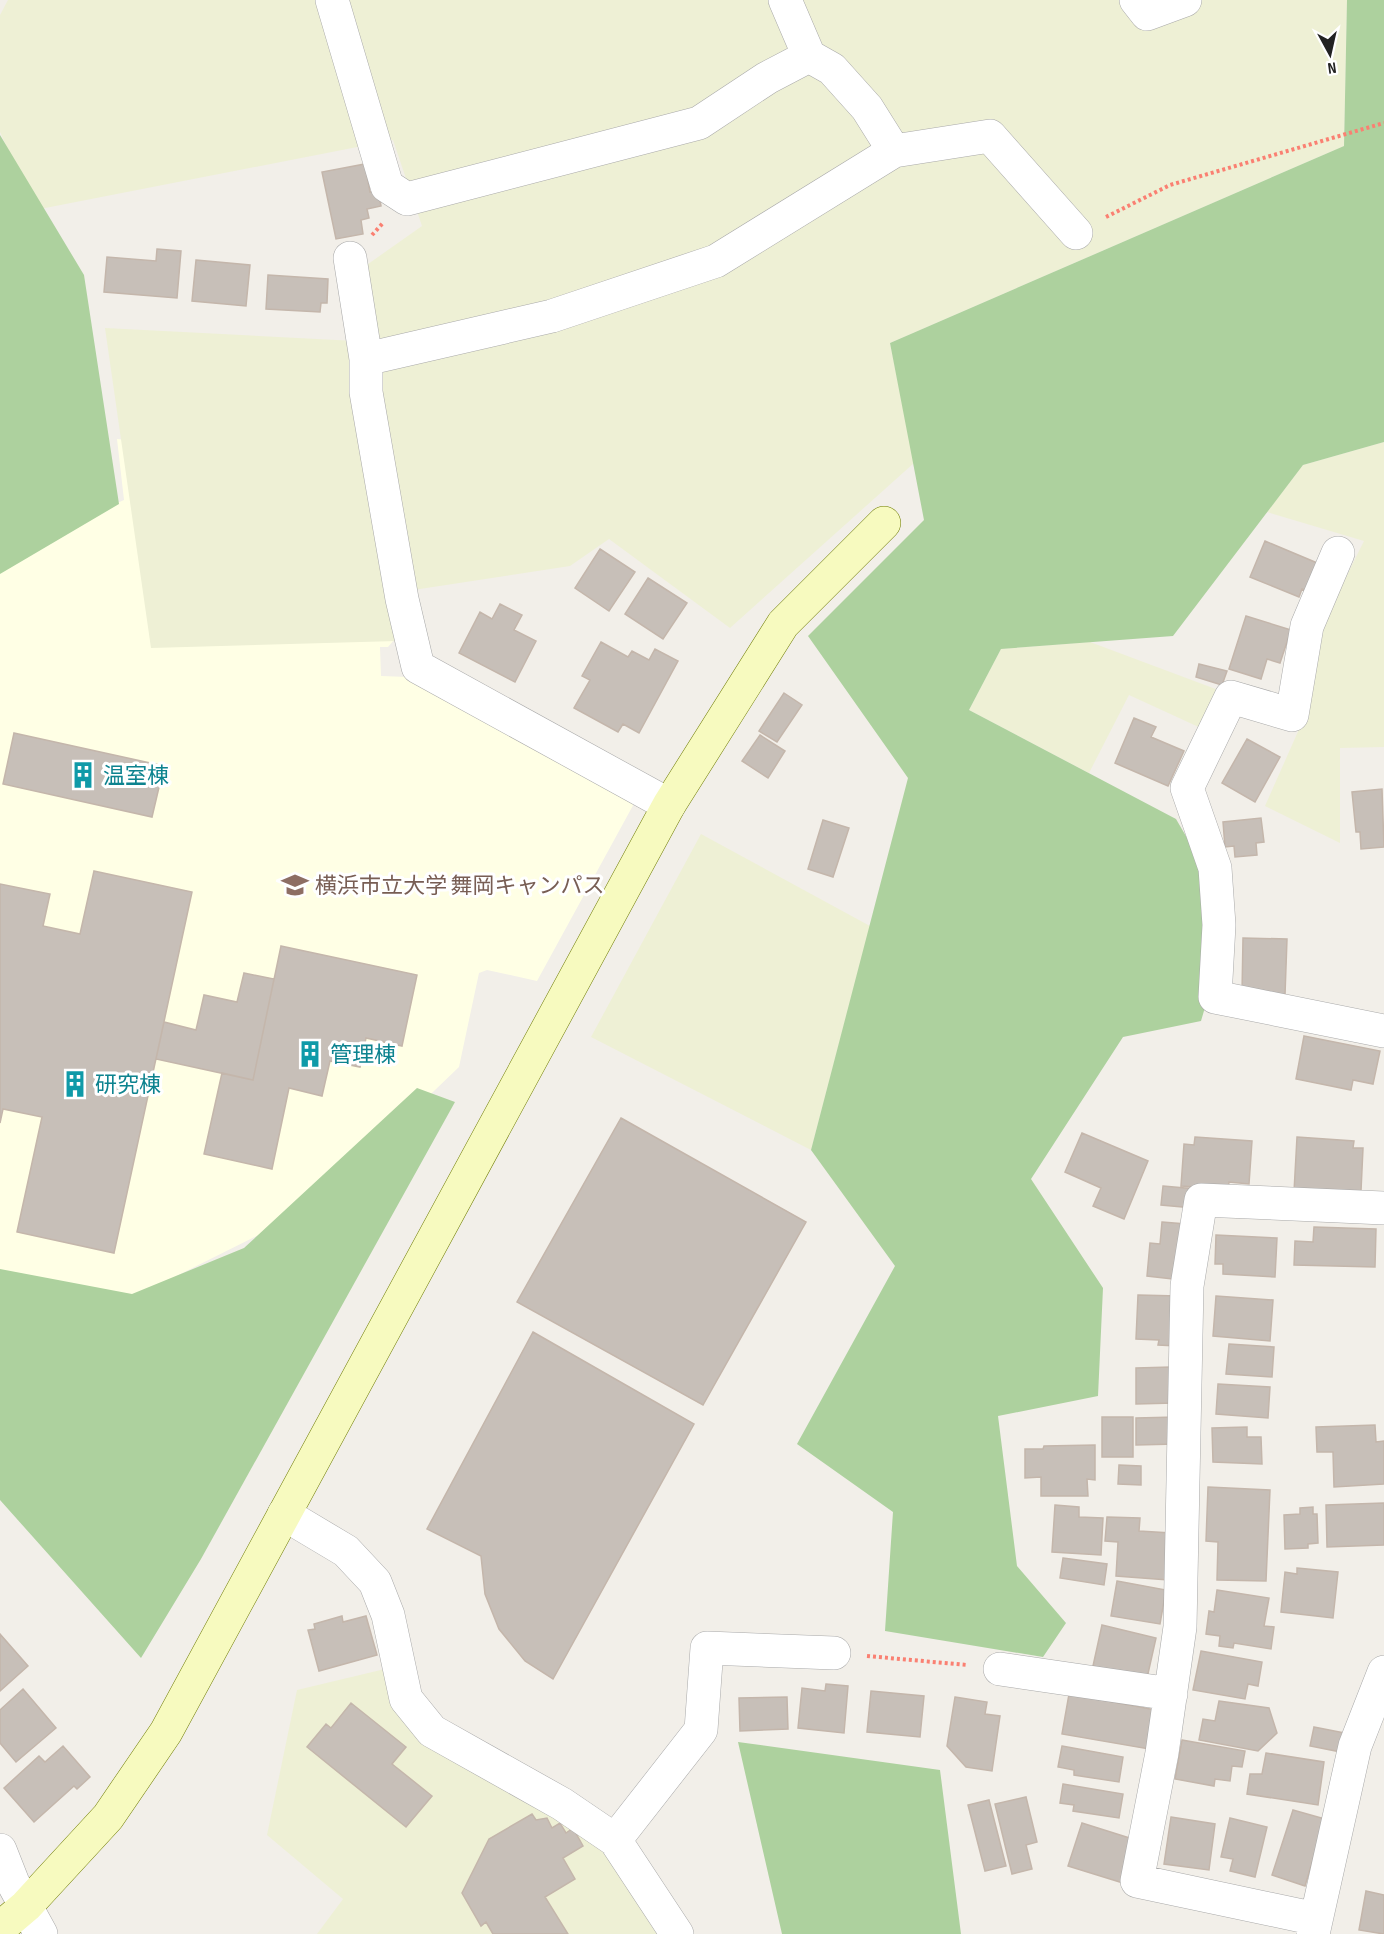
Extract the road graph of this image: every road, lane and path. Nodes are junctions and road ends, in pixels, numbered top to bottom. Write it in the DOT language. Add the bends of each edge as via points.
graph roads {
  1 [pos="332,0"];
  2 [pos="785,0"];
  3 [pos="1136,0"];
  4 [pos="1185,0"];
  5 [pos="809,56"];
  6 [pos="1384,123"];
  7 [pos="894,151"];
  8 [pos="407,199"];
  9 [pos="1076,233"];
  10 [pos="350,258"];
  11 [pos="366,359"];
  12 [pos="884,523"];
  13 [pos="1338,553"];
  14 [pos="669,805"];
  15 [pos="1384,1031"];
  16 [pos="1384,1208"];
  17 [pos="284,1514"];
  18 [pos="834,1653"];
  19 [pos="1000,1669"];
  20 [pos="1384,1672"];
  21 [pos="1171,1694"];
  22 [pos="615,1840"];
  23 [pos="0,1850"];
  24 [pos="34,1920"];
  25 [pos="1315,1926"];
  26 [pos="0,1929"];
  27 [pos="677,1934"];
  1 -- 8 [label="street" via="387,186"];
  2 -- 5 [label="street"];
  3 -- 4 [label="street" via="1147,14"];
  5 -- 7 [label="street" via="832,69 867,108"];
  5 -- 8 [label="street" via="767,78 699,123"];
  6 -- 9 [label="path" via="1170,185"];
  7 -- 9 [label="street" via="990,136"];
  7 -- 11 [label="street" via="716,261 552,316"];
  8 -- 10 [label="path"];
  10 -- 11 [label="street"];
  11 -- 14 [label="street" via="366,392 402,599 418,667"];
  12 -- 14 [label="street" via="783,624"];
  13 -- 15 [label="street" via="1307,626 1292,716 1231,698 1187,788 1215,868 1219,925 1215,997"];
  14 -- 17 [label="street"];
  16 -- 21 [label="street" via="1201,1200 1187,1286 1180,1627"];
  17 -- 22 [label="street" via="346,1551 375,1582 388,1615 406,1699 432,1731 562,1804"];
  17 -- 24 [label="street" via="166,1732"];
  18 -- 19 [label="path"];
  18 -- 22 [label="street" via="707,1648 701,1730"];
  19 -- 21 [label="street"];
  20 -- 25 [label="street" via="1355,1746"];
  21 -- 25 [label="street" via="1137,1881"];
  22 -- 27 [label="street"];
  23 -- 24 [label="street"];
  24 -- 26 [label="street"];
}
